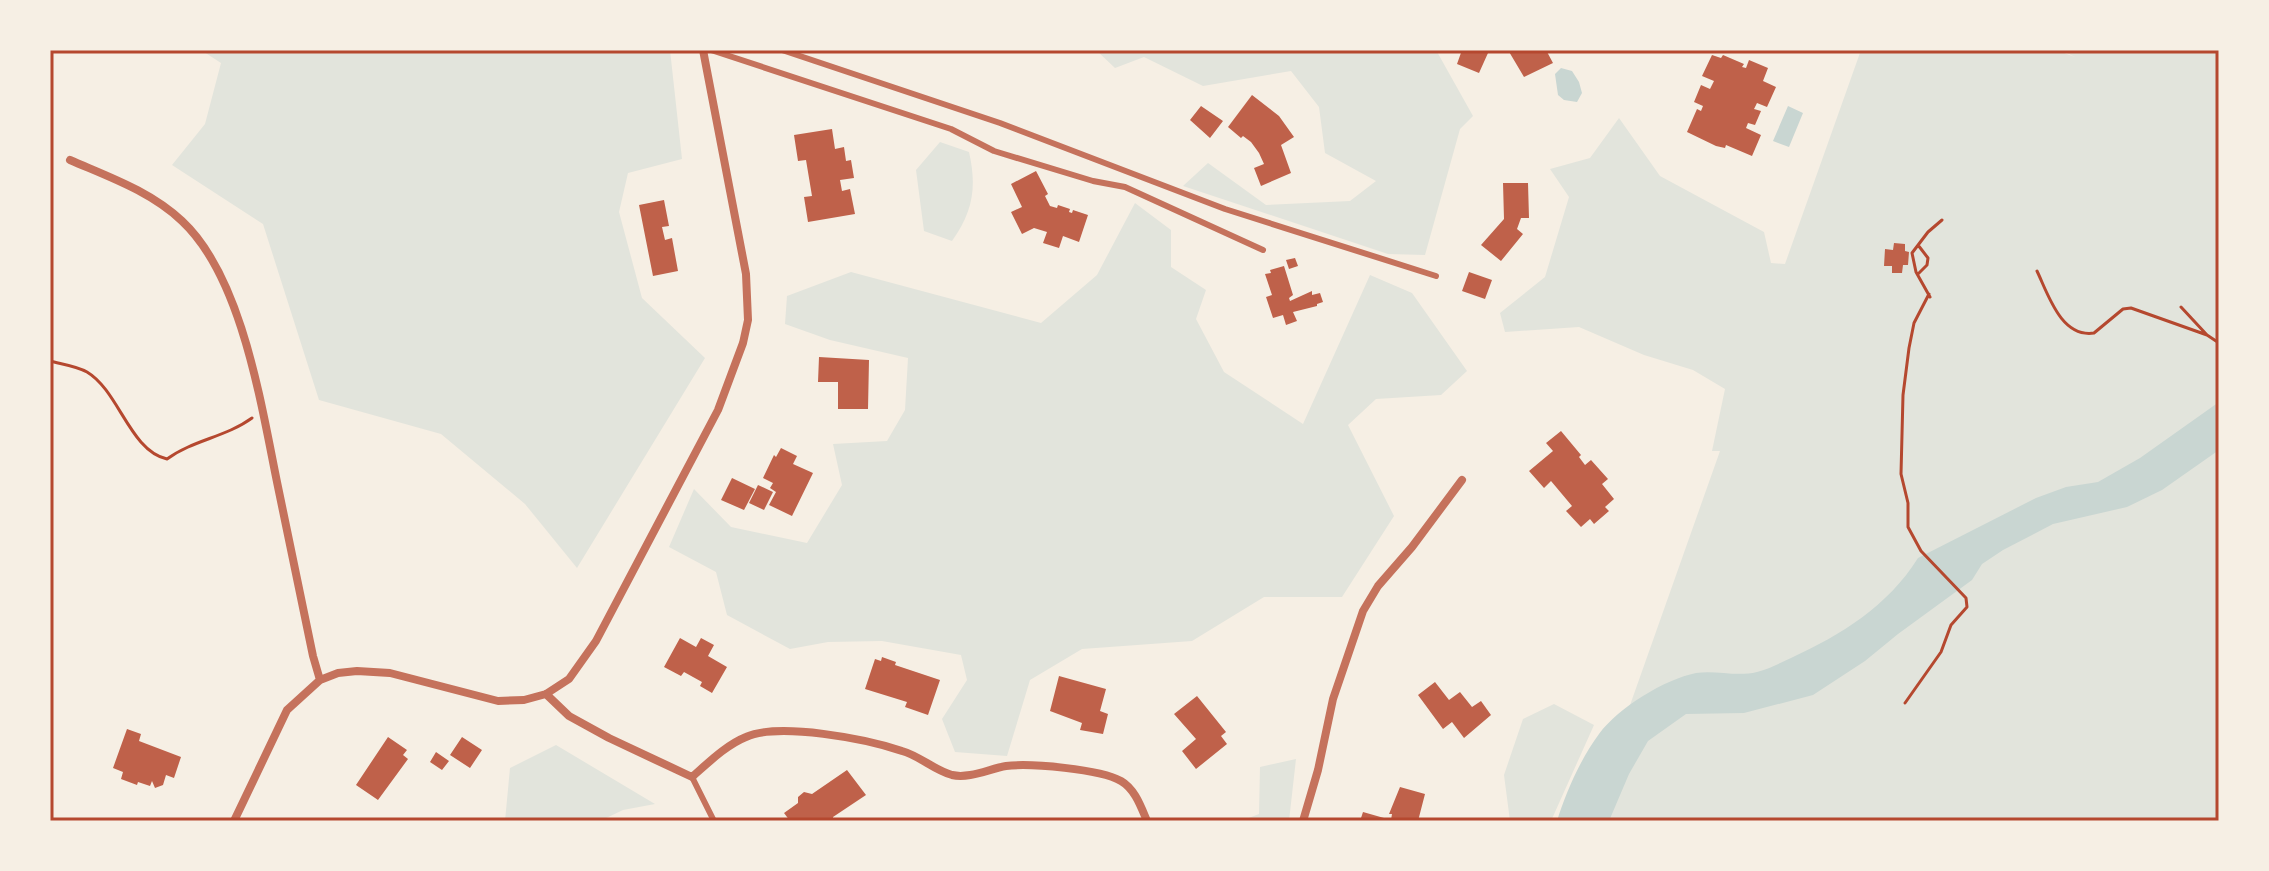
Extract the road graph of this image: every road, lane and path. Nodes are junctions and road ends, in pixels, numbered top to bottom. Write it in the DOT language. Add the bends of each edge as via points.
graph roads {
  1 [pos="703,50"];
  2 [pos="711,50"];
  3 [pos="782,50"];
  4 [pos="70,160"];
  5 [pos="1942,220"];
  6 [pos="1918,245"];
  7 [pos="1263,250"];
  8 [pos="2037,271"];
  9 [pos="1918,274"];
  10 [pos="1436,276"];
  11 [pos="2181,307"];
  12 [pos="2207,335"];
  13 [pos="2217,342"];
  14 [pos="50,361"];
  15 [pos="262,412"];
  16 [pos="1462,480"];
  17 [pos="320,680"];
  18 [pos="546,694"];
  19 [pos="1905,703"];
  20 [pos="692,777"];
  21 [pos="234,821"];
  22 [pos="714,821"];
  23 [pos="1147,821"];
  24 [pos="1303,821"];
  1 -- 18 [label="street" via="746,274 743,343 718,410 596,641 569,679"];
  2 -- 7 [label="lane" via="951,129 994,151 1125,187"];
  3 -- 10 [label="lane" via="1000,123 1225,209"];
  4 -- 15 [label="street" via="149,196 201,242 233,307"];
  5 -- 6 [label="path"];
  6 -- 9 [label="path" via="1912,253"];
  6 -- 9 [label="path" via="1928,258"];
  8 -- 12 [label="path" via="2061,318 2079,332 2094,333 2131,308"];
  9 -- 19 [label="path" via="1930,296 1914,323 1902,408 1901,474 1908,527 1921,551 1966,598 1967,607"];
  11 -- 12 [label="path"];
  12 -- 13 [label="path"];
  14 -- 15 [label="path" via="86,371 158,457 167,459 238,429"];
  15 -- 17 [label="street"];
  16 -- 24 [label="street" via="1363,611 1333,699"];
  17 -- 18 [label="street" via="357,671 390,673 498,701"];
  17 -- 21 [label="street" via="287,710"];
  18 -- 20 [label="street" via="569,716"];
  20 -- 22 [label="lane"];
  20 -- 23 [label="street" via="747,736 776,730 819,733 902,751 952,775 1007,766 1086,771 1120,780"];
}
